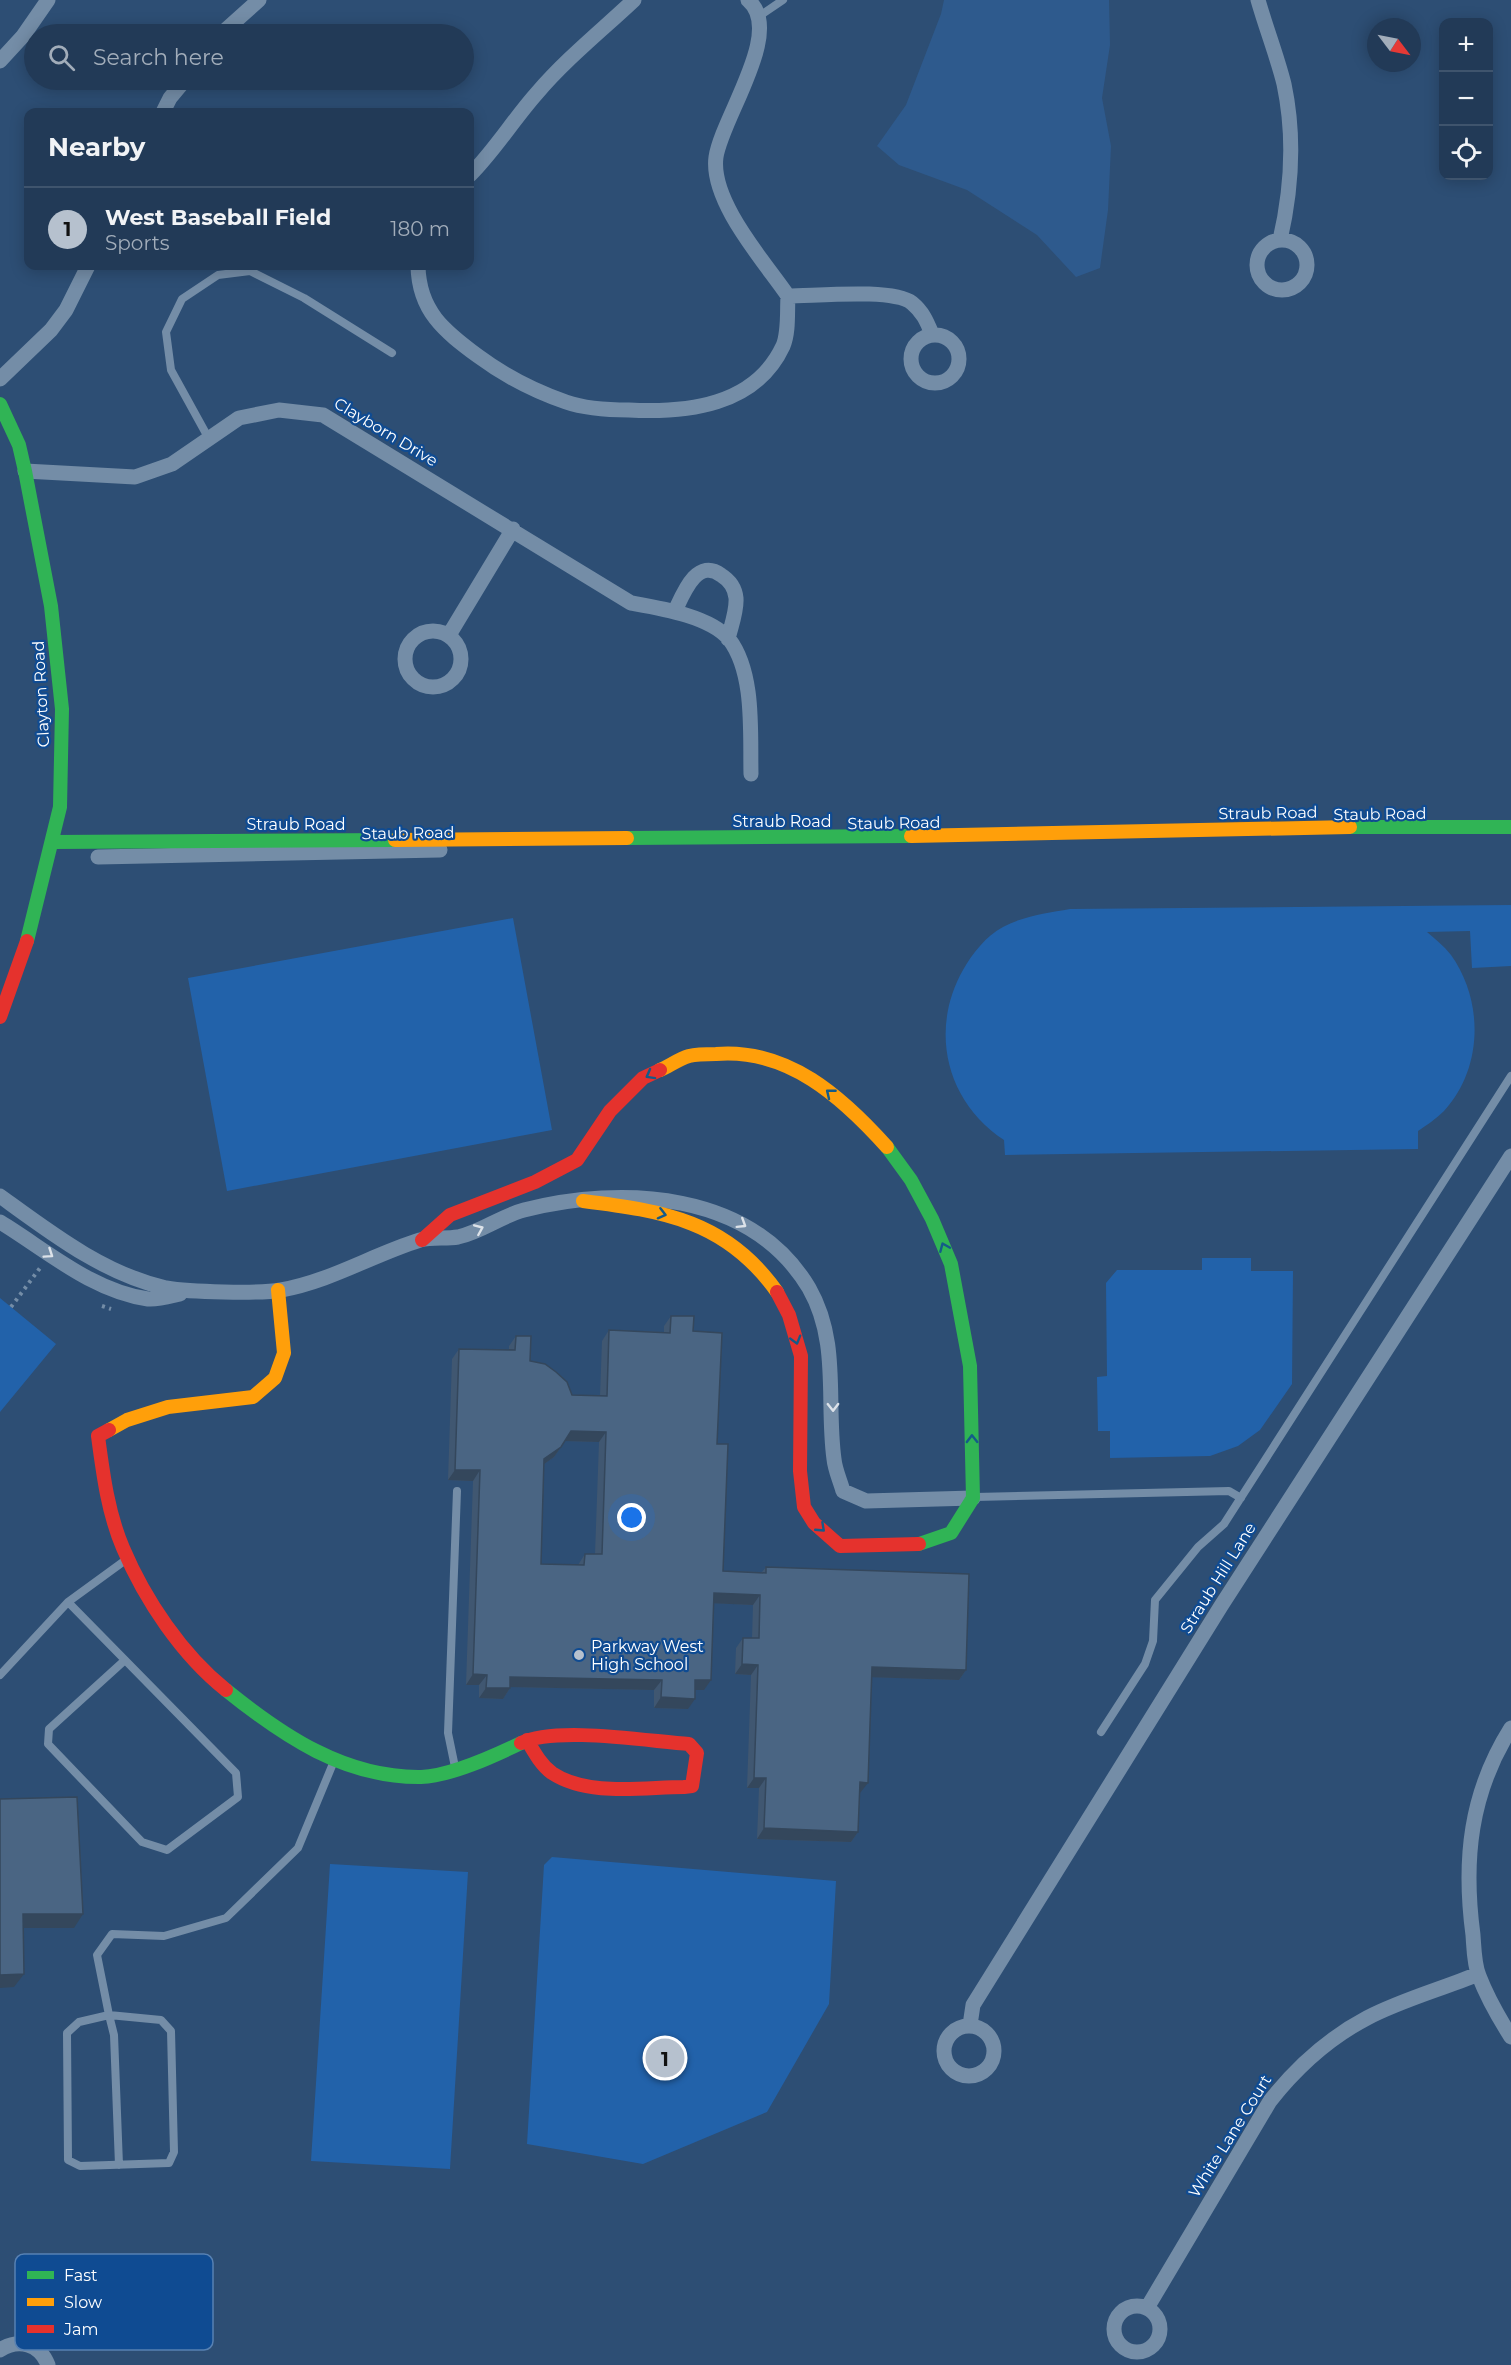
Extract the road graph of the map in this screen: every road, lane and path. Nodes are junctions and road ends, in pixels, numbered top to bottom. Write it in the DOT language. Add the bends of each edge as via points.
graph roads {
  1 [pos="48,0"];
  2 [pos="259,0"];
  3 [pos="634,0"];
  4 [pos="748,0"];
  5 [pos="783,0"];
  6 [pos="1258,0"];
  7 [pos="758,17"];
  8 [pos="31,24"];
  9 [pos="232,24"];
  10 [pos="24,35"];
  11 [pos="0,62"];
  12 [pos="176,90"];
  13 [pos="165,108"];
  14 [pos="474,170"];
  15 [pos="1280,240"];
  16 [pos="86,270"];
  17 [pos="418,270"];
  18 [pos="788,296"];
  19 [pos="932,334"];
  20 [pos="392,353"];
  21 [pos="0,379"];
  22 [pos="0,404"];
  23 [pos="209,439"];
  24 [pos="25,471"];
  25 [pos="513,530"];
  26 [pos="675,611"];
  27 [pos="449,635"];
  28 [pos="729,639"];
  29 [pos="751,774"];
  30 [pos="1511,828"];
  31 [pos="53,842"];
  32 [pos="98,857"];
  33 [pos="0,1017"];
  34 [pos="1511,1076"];
  35 [pos="1511,1156"];
  36 [pos="0,1196"];
  37 [pos="583,1201"];
  38 [pos="0,1222"];
  39 [pos="422,1240"];
  40 [pos="44,1263"];
  41 [pos="195,1290"];
  42 [pos="278,1290"];
  43 [pos="11,1307"];
  44 [pos="457,1491"];
  45 [pos="973,1498"];
  46 [pos="1241,1498"];
  47 [pos="128,1558"];
  48 [pos="68,1602"];
  49 [pos="125,1660"];
  50 [pos="0,1675"];
  51 [pos="1511,1728"];
  52 [pos="1101,1732"];
  53 [pos="527,1740"];
  54 [pos="334,1760"];
  55 [pos="455,1768"];
  56 [pos="1478,1974"];
  57 [pos="109,2015"];
  58 [pos="970,2025"];
  59 [pos="1511,2037"];
  60 [pos="119,2165"];
  61 [pos="1147,2308"];
  62 [pos="15,2344"];
  63 [pos="0,2350"];
  64 [pos="39,2350"];
  65 [pos="48,2365"];
  1 -- 8 [label="street"];
  2 -- 9 [label="street"];
  3 -- 14 [label="street" via="536,93"];
  4 -- 7 [label="street"];
  5 -- 7 [label="lane"];
  6 -- 15 [label="street" via="1283,83 1291,129 1288,206"];
  7 -- 18 [label="street" via="761,41 728,118 716,159 727,209"];
  10 -- 11 [label="street"];
  12 -- 13 [label="street"];
  16 -- 21 [label="street" via="51,330"];
  17 -- 18 [label="street" via="418,286 429,310 459,342 524,386 568,403 603,409 694,409 736,395 766,369 784,344"];
  18 -- 19 [label="street" via="892,295 911,302 925,317"];
  20 -- 23 [label="lane" via="303,298 250,271 218,275 182,299 166,332 171,370"];
  22 -- 24 [label="street, Clayton Road" via="19,445"];
  23 -- 24 [label="street, Clayborn Drive" via="172,464 135,477"];
  23 -- 25 [label="street, Clayborn Drive" via="238,418 261,412 299,410 323,415"];
  24 -- 31 [label="street, Clayton Road" via="51,606 62,709 60,807"];
  25 -- 26 [label="street, Clayborn Drive" via="631,603"];
  25 -- 27 [label="street"];
  26 -- 28 [label="street, Clayborn Drive"];
  26 -- 28 [label="street" via="696,575 707,570 717,572 732,586 736,596"];
  28 -- 29 [label="street" via="749,696"];
  30 -- 31 [label="street, Straub Road"];
  30 -- 32 [label="street, Staub Road"];
  31 -- 33 [label="street, Clayton Road" via="33,925"];
  34 -- 46 [label="lane"];
  35 -- 58 [label="street, Straub Hill Lane" via="1221,1606 973,2005"];
  36 -- 41 [label="street" via="71,1246 135,1277 167,1288"];
  39 -- 37 [label="street, one-way" via="459,1237 523,1210"];
  37 -- 45 [label="street, one-way" via="622,1196 659,1199 731,1218 759,1235 792,1265 808,1287 827,1333 834,1460 843,1491 866,1501"];
  37 -- 45 [label="street, one-way" via="657,1212 702,1226 753,1263 776,1290 801,1355 800,1482 806,1514 840,1546 915,1545 951,1533"];
  38 -- 41 [label="street, one-way" via="67,1267 117,1290 150,1299"];
  39 -- 42 [label="street" via="331,1277"];
  45 -- 39 [label="street, one-way" via="970,1366 951,1264 932,1219 911,1180 859,1116 812,1077 783,1063 737,1052 689,1056 643,1078 610,1111 577,1160 535,1182 450,1215"];
  40 -- 43 [label="path"];
  41 -- 42 [label="street"];
  42 -- 47 [label="street" via="284,1353 275,1378 253,1397 168,1407 127,1420 98,1436 105,1488"];
  44 -- 55 [label="lane" via="448,1733"];
  45 -- 46 [label="lane" via="1229,1491"];
  46 -- 52 [label="lane" via="1224,1524 1198,1547 1155,1600 1153,1641 1145,1664"];
  47 -- 48 [label="lane"];
  47 -- 54 [label="street" via="159,1614 210,1677 263,1720"];
  48 -- 49 [label="lane"];
  48 -- 50 [label="lane"];
  49 -- 49 [label="lane" via="236,1773 238,1797 167,1850 142,1842 48,1744 49,1729"];
  51 -- 56 [label="street" via="1492,1758 1471,1823 1470,1917"];
  53 -- 53 [label="street" via="568,1735 689,1744 696,1753 696,1779 692,1786 684,1787 575,1783 553,1774 538,1760"];
  53 -- 55 [label="street" via="484,1761"];
  54 -- 55 [label="street" via="360,1771 423,1777"];
  54 -- 57 [label="lane" via="298,1848 226,1918 164,1936 112,1934 97,1955"];
  56 -- 59 [label="street"];
  56 -- 61 [label="street, White Lane Court" via="1367,2018 1291,2075 1270,2101"];
  57 -- 60 [label="lane" via="114,2035"];
  57 -- 60 [label="lane" via="79,2022 67,2033 68,2160 80,2166"];
  57 -- 60 [label="lane" via="161,2020 171,2031 174,2152 169,2163"];
  62 -- 63 [label="street"];
  64 -- 65 [label="street"];
}
